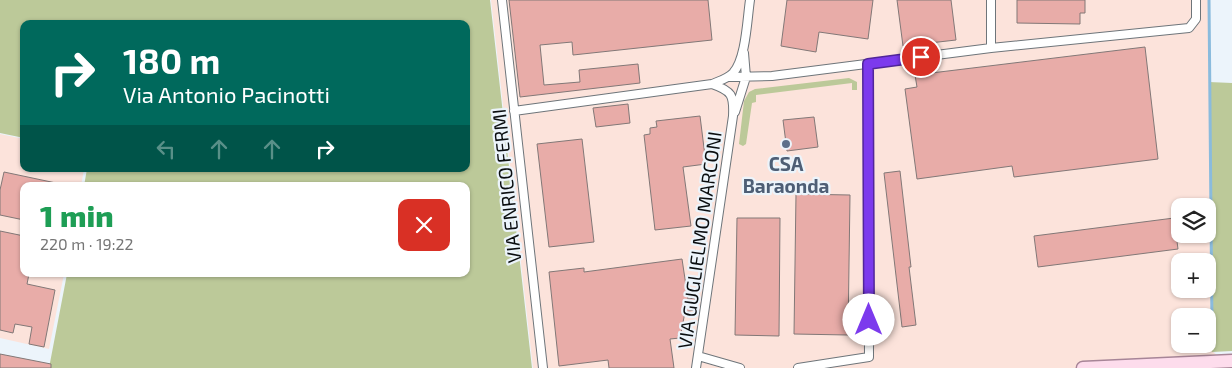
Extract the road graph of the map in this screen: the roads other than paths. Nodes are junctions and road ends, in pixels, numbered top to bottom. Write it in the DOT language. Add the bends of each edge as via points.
graph roads {
  1 [pos="502,0"];
  2 [pos="750,0"];
  3 [pos="991,0"];
  4 [pos="1196,0"];
  5 [pos="743,48"];
  6 [pos="991,48"];
  7 [pos="868,64"];
  8 [pos="729,77"];
  9 [pos="746,78"];
  10 [pos="712,84"];
  11 [pos="514,111"];
  12 [pos="733,116"];
  13 [pos="698,356"];
  14 [pos="1232,361"];
  15 [pos="543,368"];
  16 [pos="696,368"];
  17 [pos="740,368"];
  18 [pos="798,368"];
  19 [pos="1083,368"];
  1 -- 11 [label="street, VIA ENRICO FERMI"];
  2 -- 5 [label="street, VIA GUGLIELMO MARCONI"];
  3 -- 6 [label="street"];
  4 -- 6 [label="street" via="1196,19 1189,28"];
  5 -- 8 [label="street, VIA GUGLIELMO MARCONI" via="739,65"];
  5 -- 9 [label="street, VIA GUGLIELMO MARCONI"];
  6 -- 7 [label="street"];
  7 -- 9 [label="street"];
  7 -- 18 [label="street" via="869,357"];
  8 -- 9 [label="street"];
  8 -- 10 [label="street"];
  9 -- 12 [label="street, VIA GUGLIELMO MARCONI"];
  10 -- 11 [label="street"];
  10 -- 12 [label="street, VIA GUGLIELMO MARCONI" via="730,92 734,101"];
  11 -- 15 [label="street, VIA ENRICO FERMI"];
  12 -- 13 [label="street, VIA GUGLIELMO MARCONI"];
  13 -- 16 [label="street, VIA GUGLIELMO MARCONI"];
  13 -- 17 [label="street"];
  14 -- 19 [label="main road"];
}
